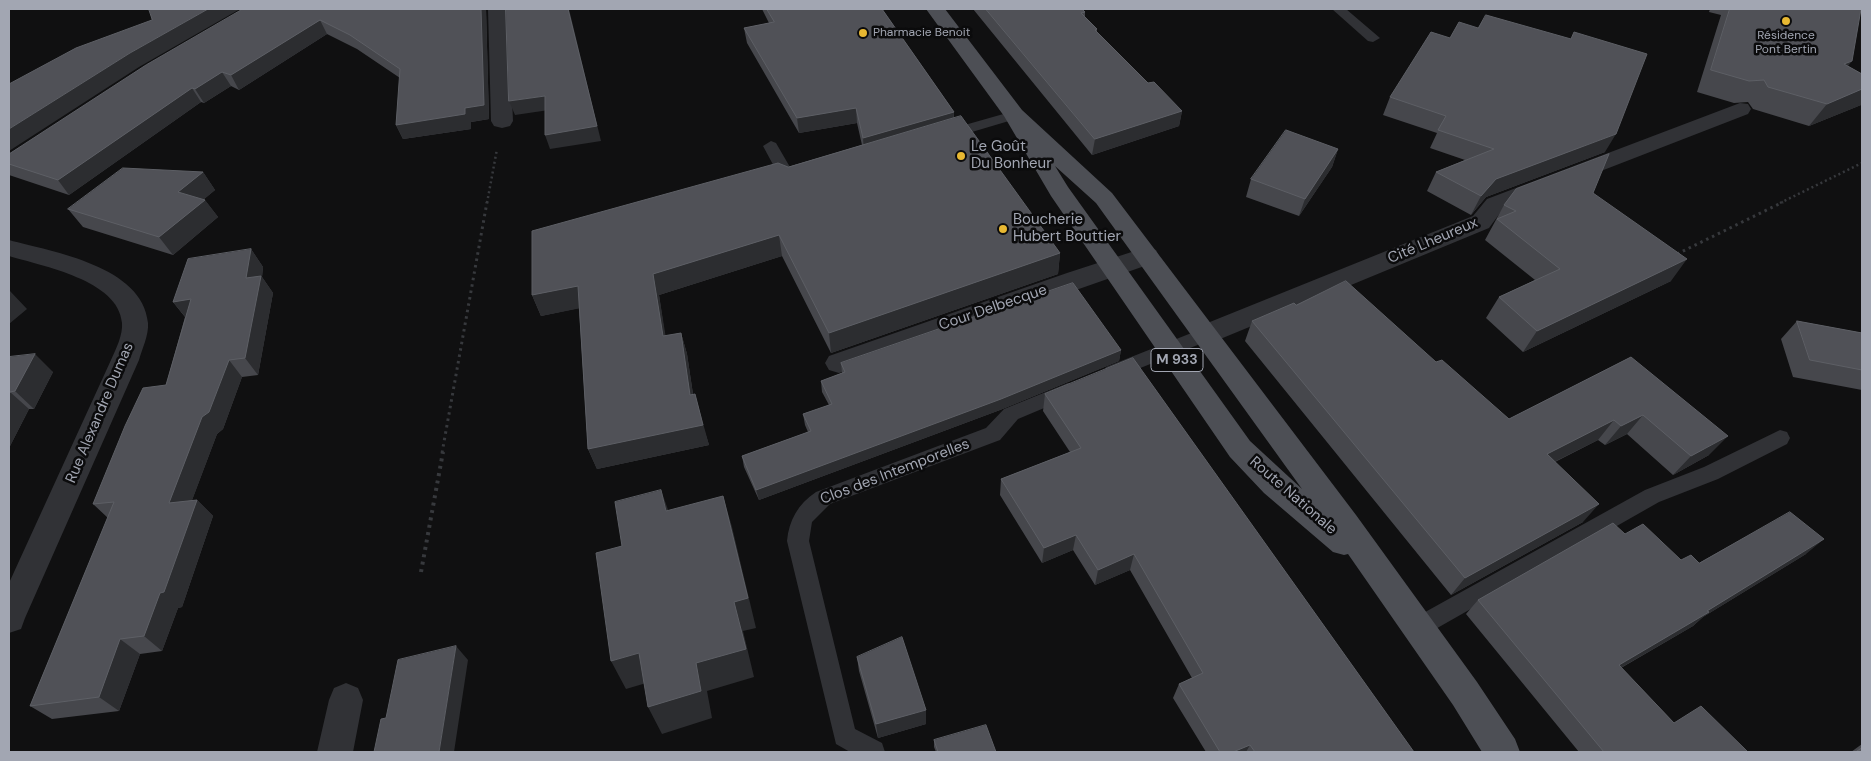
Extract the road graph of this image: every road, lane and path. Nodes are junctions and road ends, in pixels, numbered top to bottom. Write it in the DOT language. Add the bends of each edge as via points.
graph roads {
  1 [pos="498,9"];
  2 [pos="935,9"];
  3 [pos="1338,9"];
  4 [pos="1373,38"];
  5 [pos="1740,110"];
  6 [pos="1014,115"];
  7 [pos="502,121"];
  8 [pos="931,139"];
  9 [pos="771,146"];
  10 [pos="1862,163"];
  11 [pos="808,175"];
  12 [pos="9,248"];
  13 [pos="1147,256"];
  14 [pos="1671,257"];
  15 [pos="1114,268"];
  16 [pos="1204,335"];
  17 [pos="1169,350"];
  18 [pos="839,363"];
  19 [pos="1780,438"];
  20 [pos="420,572"];
  21 [pos="1377,573"];
  22 [pos="9,618"];
  23 [pos="1417,628"];
  24 [pos="346,700"];
  25 [pos="1480,713"];
  26 [pos="334,752"];
  27 [pos="873,752"];
  28 [pos="1502,752"];
  29 [pos="1516,752"];
  1 -- 7 [label="street"];
  2 -- 6 [label="main road, Route Nationale / M 933"];
  3 -- 4 [label="lane"];
  5 -- 16 [label="street, Cité Lheureux" via="1495,204 1481,222"];
  6 -- 8 [label="lane"];
  6 -- 13 [label="main road, Route Nationale / M 933" via="1104,198"];
  6 -- 15 [label="main road, Route Nationale / M 933" via="1059,191"];
  7 -- 20 [label="path"];
  9 -- 11 [label="lane" via="790,181"];
  10 -- 14 [label="path"];
  12 -- 22 [label="street, Rue Alexandre Dumas" via="94,275 112,285 132,308 135,322 125,360"];
  13 -- 15 [label="street, Cour Delbecque"];
  13 -- 16 [label="main road, Route Nationale / M 933"];
  15 -- 17 [label="main road, Route Nationale / M 933"];
  15 -- 18 [label="street, Cour Delbecque"];
  16 -- 17 [label="lane, Clos des Intemporelles"];
  16 -- 21 [label="main road, Route Nationale / M 933" via="1340,517"];
  17 -- 21 [label="main road, Route Nationale / M 933" via="1240,449"];
  17 -- 27 [label="lane, Clos des Intemporelles" via="1011,414 993,434 823,498 814,503 801,520 798,541 845,736"];
  19 -- 23 [label="lane" via="1711,474 1652,496"];
  21 -- 23 [label="main road, Route Nationale / M 933"];
  23 -- 25 [label="main road, Route Nationale / M 933"];
  24 -- 26 [label="street"];
  25 -- 28 [label="main road, Route Nationale / M 933"];
  25 -- 29 [label="main road, Route Nationale / M 933"];
}
